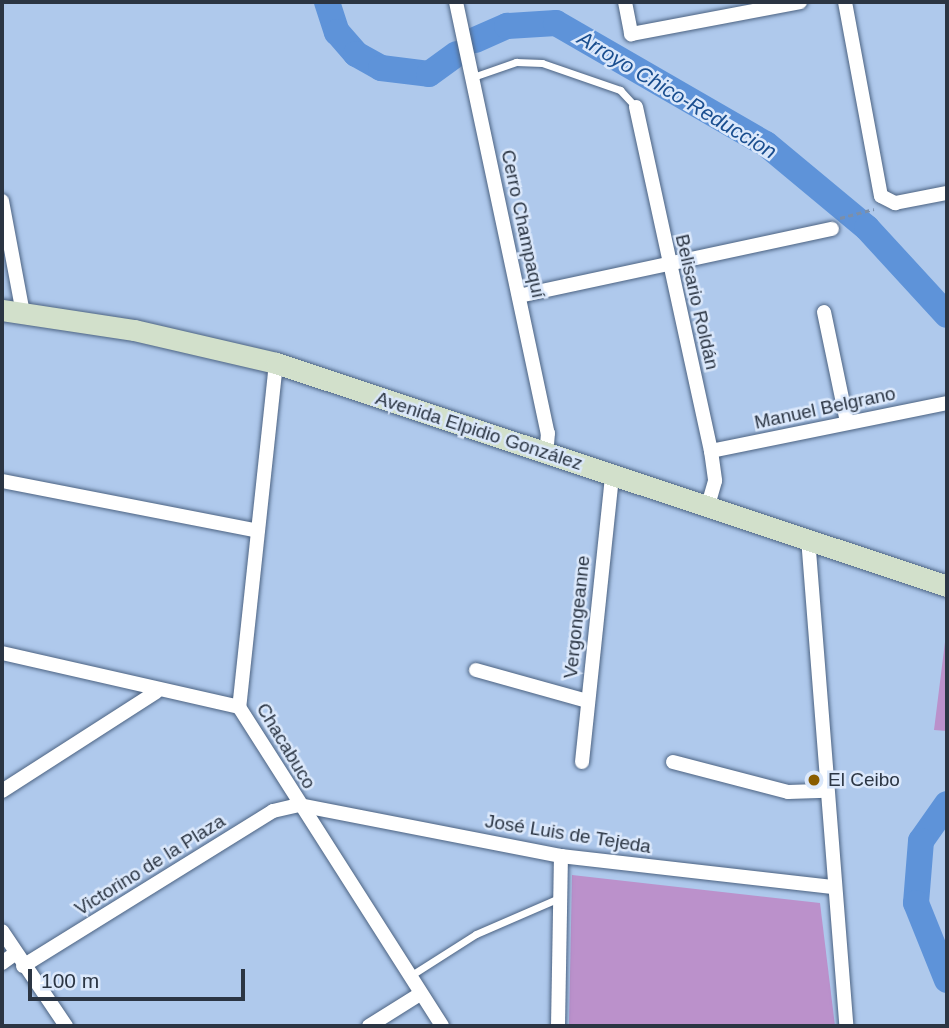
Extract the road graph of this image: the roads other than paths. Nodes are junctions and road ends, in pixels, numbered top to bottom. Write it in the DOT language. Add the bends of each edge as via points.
graph roads {
  1 [pos="456,2"];
  2 [pos="625,2"];
  3 [pos="800,2"];
  4 [pos="845,2"];
  5 [pos="472,78"];
  6 [pos="636,107"];
  7 [pos="947,193"];
  8 [pos="2,201"];
  9 [pos="832,229"];
  10 [pos="668,265"];
  11 [pos="519,296"];
  12 [pos="2,310"];
  13 [pos="824,312"];
  14 [pos="23,313"];
  15 [pos="276,363"];
  16 [pos="947,402"];
  17 [pos="847,422"];
  18 [pos="711,451"];
  19 [pos="545,454"];
  20 [pos="612,475"];
  21 [pos="2,481"];
  22 [pos="708,506"];
  23 [pos="256,530"];
  24 [pos="808,538"];
  25 [pos="947,586"];
  26 [pos="2,653"];
  27 [pos="476,670"];
  28 [pos="156,692"];
  29 [pos="587,701"];
  30 [pos="239,707"];
  31 [pos="582,762"];
  32 [pos="673,762"];
  33 [pos="826,791"];
  34 [pos="2,792"];
  35 [pos="299,805"];
  36 [pos="561,856"];
  37 [pos="834,887"];
  38 [pos="557,899"];
  39 [pos="2,931"];
  40 [pos="20,960"];
  41 [pos="2,963"];
  42 [pos="410,976"];
  43 [pos="421,993"];
  44 [pos="66,1026"];
  45 [pos="369,1026"];
  46 [pos="442,1026"];
  47 [pos="558,1026"];
  48 [pos="846,1026"];
  1 -- 5 [label="street, Cerro Champaquí"];
  2 -- 3 [label="street" via="631,34"];
  4 -- 7 [label="street" via="882,205"];
  5 -- 6 [label="lane" via="516,62 542,63 620,90"];
  5 -- 11 [label="street, Cerro Champaquí"];
  6 -- 10 [label="street, Belisario Roldán"];
  8 -- 14 [label="street"];
  9 -- 10 [label="street"];
  10 -- 11 [label="street"];
  10 -- 18 [label="street, Belisario Roldán"];
  11 -- 19 [label="street, Cerro Champaquí" via="548,433"];
  12 -- 14 [label="main road, Avenida Elpidio González"];
  13 -- 17 [label="street"];
  14 -- 15 [label="main road, Avenida Elpidio González"];
  15 -- 19 [label="main road, Avenida Elpidio González"];
  15 -- 23 [label="street, Chacabuco"];
  16 -- 17 [label="street, Manuel Belgrano"];
  17 -- 18 [label="street, Manuel Belgrano"];
  18 -- 22 [label="street, Belisario Roldán" via="715,481"];
  19 -- 20 [label="main road, Avenida Elpidio González"];
  20 -- 22 [label="main road, Avenida Elpidio González"];
  20 -- 29 [label="street, Vergongeanne"];
  21 -- 23 [label="street"];
  22 -- 24 [label="main road, Avenida Elpidio González"];
  23 -- 30 [label="street, Chacabuco"];
  24 -- 25 [label="main road, Avenida Elpidio González"];
  24 -- 33 [label="street"];
  26 -- 28 [label="street"];
  27 -- 29 [label="street"];
  28 -- 30 [label="street"];
  28 -- 34 [label="street"];
  29 -- 31 [label="street, Vergongeanne"];
  30 -- 35 [label="street, Chacabuco"];
  32 -- 33 [label="street" via="788,792"];
  33 -- 37 [label="street"];
  35 -- 36 [label="street, José Luis de Tejeda"];
  35 -- 40 [label="street, Victorino de la Plaza" via="273,811"];
  35 -- 42 [label="street, Chacabuco"];
  36 -- 37 [label="street, José Luis de Tejeda"];
  36 -- 38 [label="street"];
  37 -- 48 [label="street"];
  38 -- 42 [label="lane" via="476,934"];
  38 -- 47 [label="street"];
  39 -- 40 [label="street"];
  40 -- 41 [label="street, Victorino de la Plaza"];
  40 -- 44 [label="street"];
  42 -- 43 [label="street, Chacabuco"];
  43 -- 45 [label="street"];
  43 -- 46 [label="street, Chacabuco"];
}
